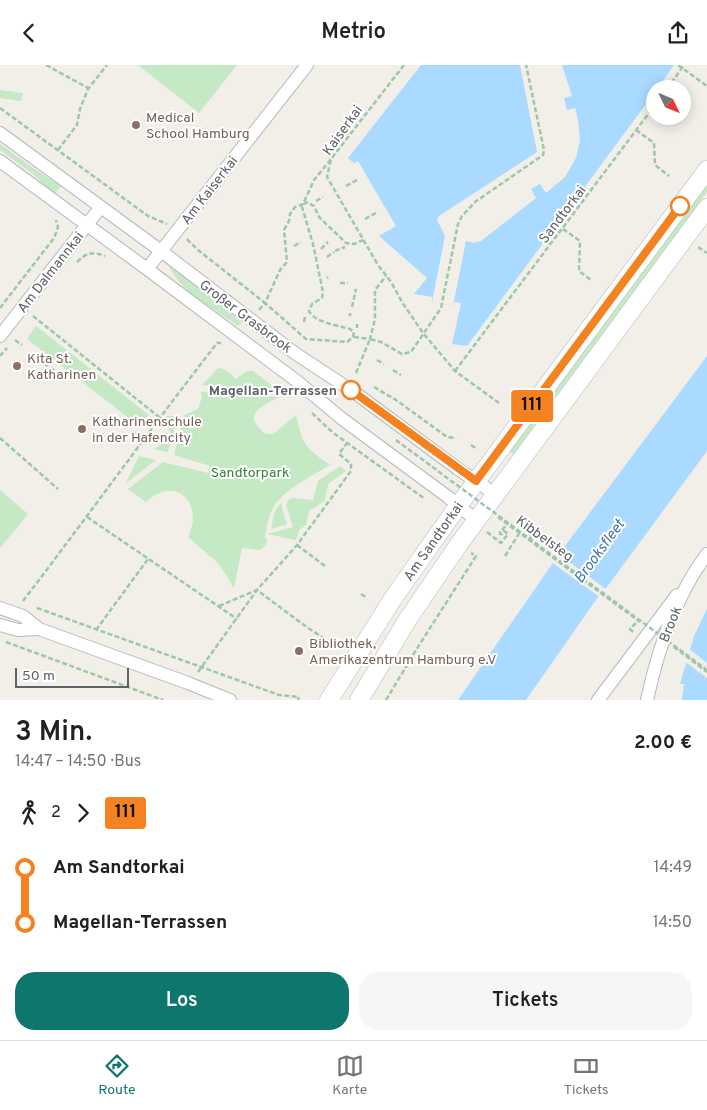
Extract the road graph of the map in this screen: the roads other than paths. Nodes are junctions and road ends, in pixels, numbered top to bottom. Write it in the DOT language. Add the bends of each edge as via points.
graph roads {
  1 [pos="306,65"];
  2 [pos="0,133"];
  3 [pos="0,161"];
  4 [pos="707,170"];
  5 [pos="100,208"];
  6 [pos="707,208"];
  7 [pos="87,225"];
  8 [pos="161,251"];
  9 [pos="148,269"];
  10 [pos="0,336"];
  11 [pos="476,481"];
  12 [pos="495,494"];
  13 [pos="458,506"];
  14 [pos="481,526"];
  15 [pos="707,554"];
  16 [pos="687,581"];
  17 [pos="0,608"];
  18 [pos="0,625"];
  19 [pos="39,629"];
  20 [pos="230,700"];
  21 [pos="329,700"];
  22 [pos="359,700"];
  23 [pos="598,700"];
  24 [pos="647,700"];
  1 -- 8 [label="street, Am Kaiserkai"];
  2 -- 5 [label="street, Großer Grasbrook"];
  3 -- 7 [label="street, Großer Grasbrook"];
  4 -- 11 [label="main road, Am Sandtorkai"];
  5 -- 7 [label="street, Am Dalmannkai"];
  5 -- 8 [label="street, Großer Grasbrook"];
  6 -- 12 [label="main road, Am Sandtorkai"];
  7 -- 9 [label="street, Großer Grasbrook"];
  7 -- 10 [label="street, Am Dalmannkai" via="27,311"];
  8 -- 9 [label="street, Am Kaiserkai"];
  8 -- 11 [label="street, Großer Grasbrook" via="296,354 354,391"];
  9 -- 13 [label="street, Großer Grasbrook"];
  11 -- 12 [label="street, Großer Grasbrook"];
  11 -- 13 [label="main road, Am Sandtorkai"];
  12 -- 14 [label="main road, Am Sandtorkai"];
  13 -- 14 [label="street, Großer Grasbrook"];
  13 -- 21 [label="main road, Am Sandtorkai" via="394,597"];
  14 -- 22 [label="main road, Am Sandtorkai" via="414,610"];
  15 -- 16 [label="street, Brook"];
  16 -- 23 [label="street"];
  16 -- 24 [label="street, Brook" via="654,668"];
  17 -- 19 [label="street" via="22,616"];
  18 -- 19 [label="street" via="18,630"];
  19 -- 20 [label="street"];
}
